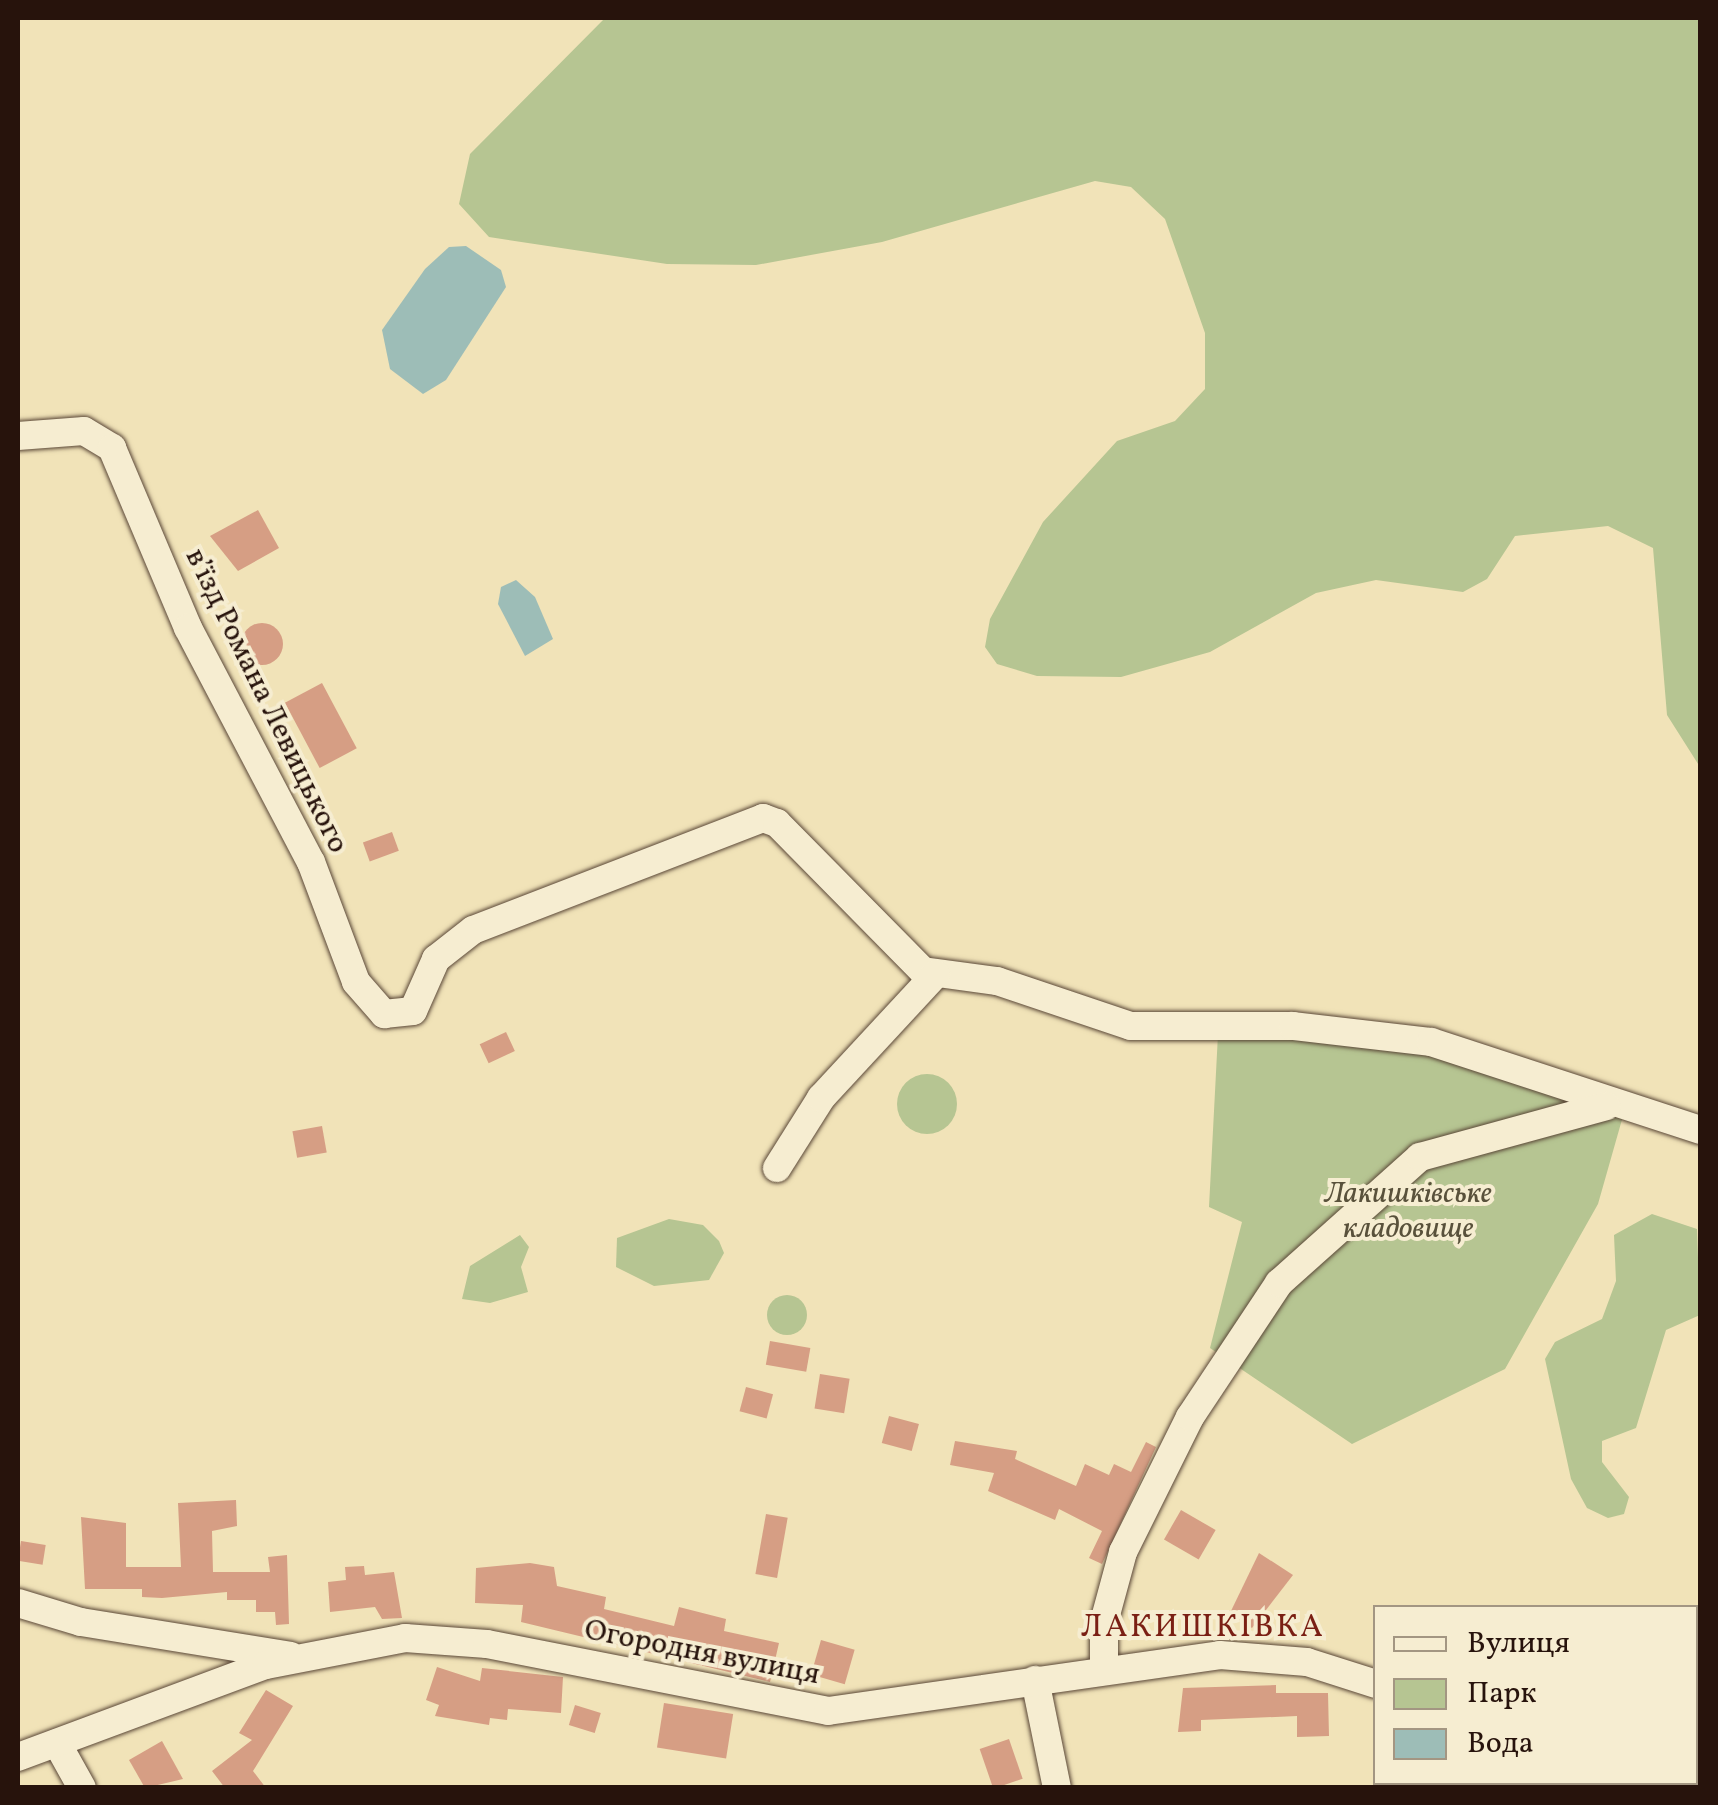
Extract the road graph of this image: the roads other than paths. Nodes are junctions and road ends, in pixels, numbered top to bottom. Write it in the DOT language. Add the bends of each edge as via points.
graph roads {
  1 [pos="18,436"];
  2 [pos="936,974"];
  3 [pos="1608,1106"];
  4 [pos="1700,1130"];
  5 [pos="777,1168"];
  6 [pos="18,1603"];
  7 [pos="294,1657"];
  8 [pos="1104,1668"];
  9 [pos="1036,1680"];
  10 [pos="1373,1683"];
  11 [pos="57,1744"];
  12 [pos="18,1758"];
  13 [pos="82,1788"];
  14 [pos="1056,1788"];
  1 -- 2 [label="street, в’їзд Романа Левицького" via="84,431 112,448 188,628 304,846 356,982 384,1014 413,1011 436,960 473,930 673,857 754,818 777,824 906,961"];
  2 -- 3 [label="street" via="997,981 1131,1026 1294,1026 1431,1042"];
  2 -- 5 [label="street" via="803,1121"];
  3 -- 4 [label="street"];
  3 -- 8 [label="street" via="1535,1120 1420,1157 1278,1283 1196,1407 1122,1552 1104,1622"];
  6 -- 7 [label="street, Огородня вулиця" via="81,1622"];
  7 -- 9 [label="street, Огородня вулиця" via="380,1640 463,1640 828,1711 906,1706"];
  7 -- 11 [label="street"];
  8 -- 9 [label="street, Огородня вулиця"];
  8 -- 10 [label="street, Огородня вулиця" via="1264,1656"];
  9 -- 14 [label="street"];
  11 -- 12 [label="street"];
  11 -- 13 [label="street"];
}
